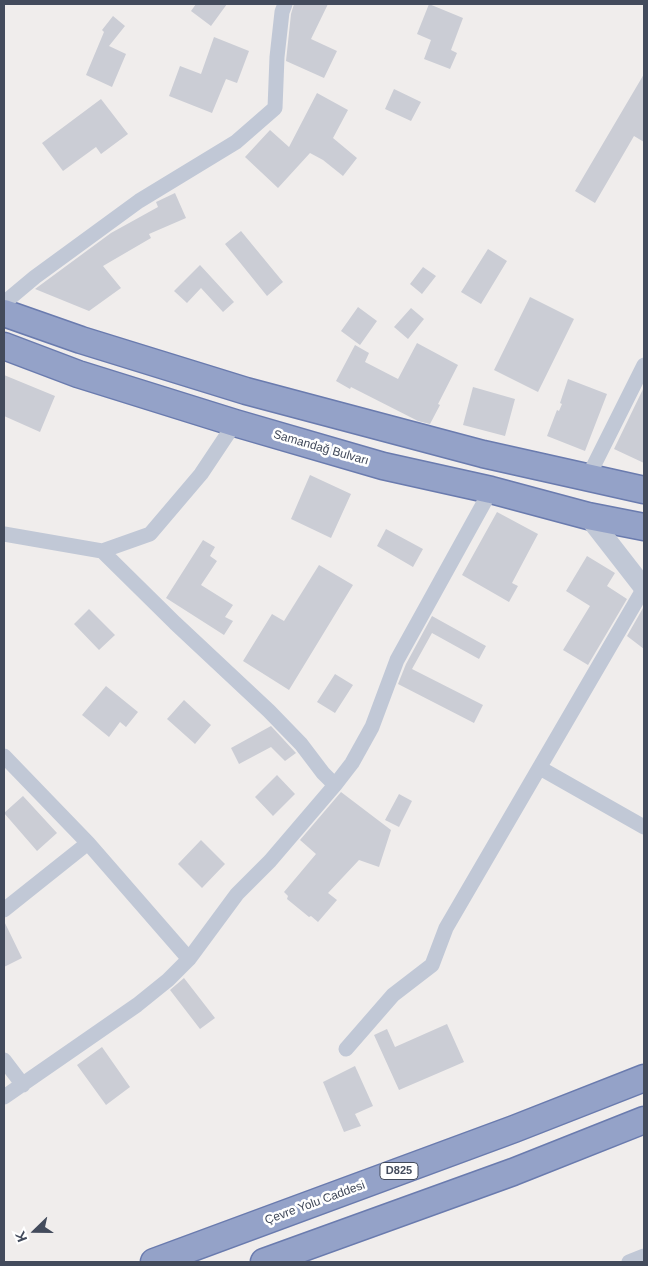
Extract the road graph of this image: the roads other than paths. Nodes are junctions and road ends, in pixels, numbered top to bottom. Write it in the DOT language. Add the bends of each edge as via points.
graph roads {
  1 [pos="285,4"];
  2 [pos="4,302"];
  3 [pos="4,314"];
  4 [pos="4,346"];
  5 [pos="644,365"];
  6 [pos="235,423"];
  7 [pos="588,477"];
  8 [pos="491,490"];
  9 [pos="644,490"];
  10 [pos="588,516"];
  11 [pos="644,528"];
  12 [pos="4,534"];
  13 [pos="102,551"];
  14 [pos="644,588"];
  15 [pos="4,756"];
  16 [pos="540,768"];
  17 [pos="335,785"];
  18 [pos="644,827"];
  19 [pos="88,842"];
  20 [pos="4,910"];
  21 [pos="189,959"];
  22 [pos="346,1049"];
  23 [pos="4,1060"];
  24 [pos="644,1078"];
  25 [pos="23,1085"];
  26 [pos="4,1097"];
  27 [pos="644,1120"];
  28 [pos="644,1256"];
  29 [pos="154,1262"];
  30 [pos="264,1262"];
  31 [pos="629,1262"];
  1 -- 2 [label="street" via="277,57 275,108 236,142 140,201"];
  3 -- 7 [label="highway" via="246,391 482,454"];
  4 -- 6 [label="highway, Samandağ Bulvarı" via="78,374"];
  5 -- 7 [label="street"];
  6 -- 8 [label="highway, Samandağ Bulvarı" via="383,466"];
  6 -- 13 [label="street" via="201,474 150,534"];
  7 -- 9 [label="highway"];
  8 -- 10 [label="highway, Samandağ Bulvarı"];
  8 -- 17 [label="street" via="397,660 372,727 352,763"];
  10 -- 11 [label="highway, Samandağ Bulvarı"];
  10 -- 14 [label="street"];
  12 -- 13 [label="street"];
  13 -- 17 [label="street" via="269,711"];
  14 -- 16 [label="street"];
  15 -- 19 [label="street"];
  16 -- 18 [label="street"];
  16 -- 22 [label="street" via="446,928 432,966 393,995"];
  17 -- 21 [label="street" via="237,894"];
  19 -- 20 [label="street"];
  19 -- 21 [label="street"];
  21 -- 25 [label="street" via="137,1005"];
  23 -- 25 [label="street"];
  24 -- 29 [label="highway, Çevre Yolu Caddesi / D825"];
  25 -- 26 [label="street"];
  27 -- 30 [label="highway" via="513,1172"];
  28 -- 31 [label="street"];
}
